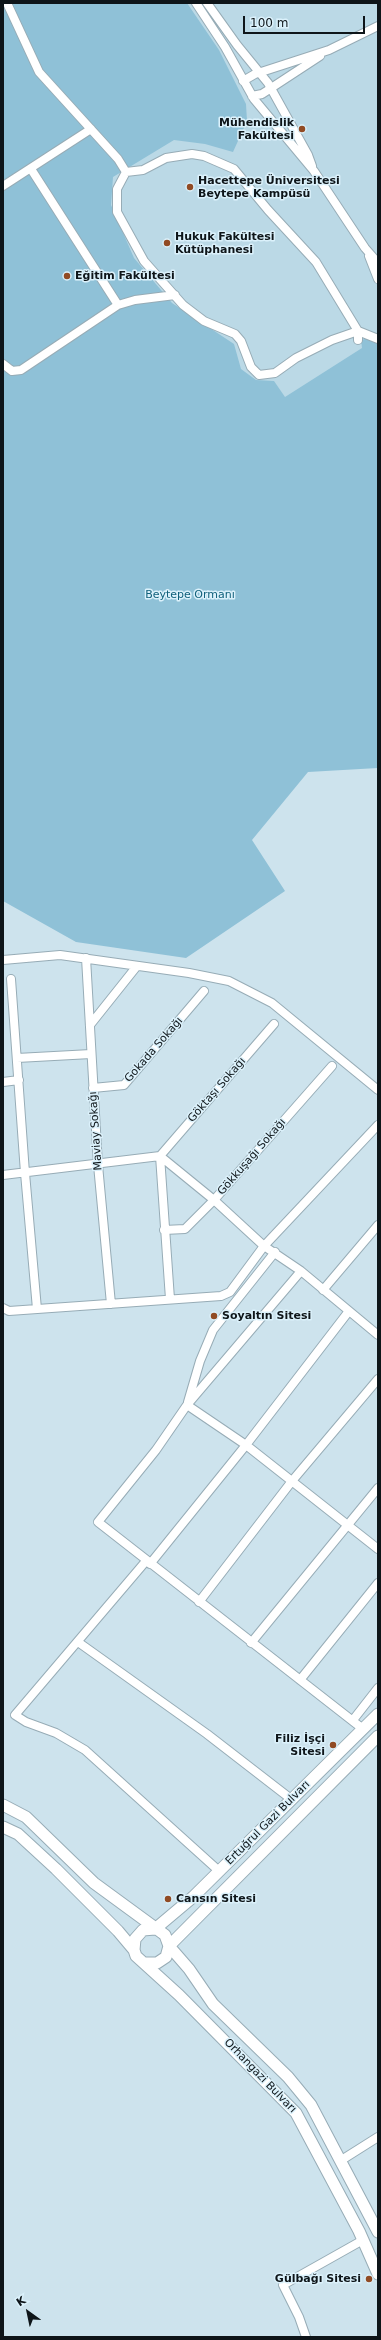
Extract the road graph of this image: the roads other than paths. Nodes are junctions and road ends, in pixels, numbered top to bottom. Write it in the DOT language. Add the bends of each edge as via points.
graph roads {
  1 [pos="7,3"];
  2 [pos="196,3"];
  3 [pos="206,3"];
  4 [pos="378,26"];
  5 [pos="329,50"];
  6 [pos="260,72"];
  7 [pos="243,81"];
  8 [pos="271,87"];
  9 [pos="252,96"];
  10 [pos="91,129"];
  11 [pos="30,168"];
  12 [pos="314,171"];
  13 [pos="126,172"];
  14 [pos="3,186"];
  15 [pos="365,248"];
  16 [pos="378,263"];
  17 [pos="378,279"];
  18 [pos="175,295"];
  19 [pos="118,305"];
  20 [pos="358,335"];
  21 [pos="378,339"];
  22 [pos="3,364"];
  23 [pos="86,958"];
  24 [pos="3,960"];
  25 [pos="137,966"];
  26 [pos="11,980"];
  27 [pos="204,991"];
  28 [pos="274,1024"];
  29 [pos="90,1025"];
  30 [pos="91,1054"];
  31 [pos="17,1058"];
  32 [pos="332,1066"];
  33 [pos="19,1080"];
  34 [pos="3,1082"];
  35 [pos="93,1088"];
  36 [pos="378,1090"];
  37 [pos="378,1125"];
  38 [pos="160,1156"];
  39 [pos="98,1165"];
  40 [pos="25,1173"];
  41 [pos="3,1175"];
  42 [pos="214,1200"];
  43 [pos="378,1225"];
  44 [pos="164,1230"];
  45 [pos="264,1246"];
  46 [pos="274,1252"];
  47 [pos="301,1271"];
  48 [pos="323,1290"];
  49 [pos="170,1299"];
  50 [pos="111,1304"];
  51 [pos="3,1308"];
  52 [pos="37,1309"];
  53 [pos="349,1311"];
  54 [pos="378,1335"];
  55 [pos="378,1379"];
  56 [pos="187,1405"];
  57 [pos="246,1445"];
  58 [pos="292,1481"];
  59 [pos="378,1488"];
  60 [pos="348,1525"];
  61 [pos="378,1549"];
  62 [pos="148,1562"];
  63 [pos="378,1583"];
  64 [pos="199,1602"];
  65 [pos="78,1642"];
  66 [pos="252,1643"];
  67 [pos="300,1680"];
  68 [pos="378,1688"];
  69 [pos="378,1714"];
  70 [pos="353,1720"];
  71 [pos="363,1729"];
  72 [pos="377,1738"];
  73 [pos="291,1799"];
  74 [pos="3,1805"];
  75 [pos="3,1827"];
  76 [pos="219,1871"];
  77 [pos="155,1929"];
  78 [pos="169,1946"];
  79 [pos="134,1950"];
  80 [pos="145,1963"];
  81 [pos="378,2137"];
  82 [pos="340,2160"];
  83 [pos="378,2232"];
  84 [pos="363,2240"];
  85 [pos="378,2274"];
  86 [pos="306,2337"];
  1 -- 10 [label="street" via="39,72"];
  2 -- 7 [label="street" via="225,47"];
  3 -- 6 [label="street"];
  4 -- 5 [label="street"];
  5 -- 6 [label="street"];
  5 -- 8 [label="street"];
  6 -- 7 [label="street"];
  6 -- 8 [label="street"];
  7 -- 9 [label="street"];
  8 -- 9 [label="street" via="262,94"];
  8 -- 12 [label="street"];
  9 -- 12 [label="street"];
  10 -- 11 [label="street"];
  10 -- 13 [label="street" via="118,159"];
  11 -- 14 [label="street"];
  11 -- 19 [label="street"];
  12 -- 15 [label="street"];
  13 -- 18 [label="street" via="117,189 117,212 144,261"];
  13 -- 20 [label="street" via="143,170 166,158 192,154 204,156 234,169 316,262"];
  15 -- 16 [label="street"];
  15 -- 17 [label="street"];
  18 -- 19 [label="street"];
  18 -- 20 [label="street" via="204,321 235,334 241,341 251,367 259,375 275,373 302,355 332,340"];
  19 -- 22 [label="street" via="21,370 12,371"];
  20 -- 21 [label="street"];
  23 -- 24 [label="street" via="60,955"];
  23 -- 25 [label="street"];
  23 -- 29 [label="street, Maviay Sokağı"];
  25 -- 29 [label="street"];
  25 -- 36 [label="street" via="229,981 263,998"];
  26 -- 31 [label="street"];
  27 -- 35 [label="street, Gokada Sokağı" via="124,1085"];
  28 -- 38 [label="street, Göktaşı Sokağı"];
  29 -- 30 [label="street, Maviay Sokağı"];
  30 -- 31 [label="street"];
  30 -- 35 [label="street, Maviay Sokağı"];
  31 -- 33 [label="street"];
  32 -- 42 [label="street, Gökkuşağı Sokağı"];
  33 -- 34 [label="street"];
  33 -- 40 [label="street"];
  35 -- 39 [label="street, Maviay Sokağı"];
  37 -- 45 [label="street"];
  38 -- 39 [label="street"];
  38 -- 42 [label="street"];
  38 -- 44 [label="street"];
  39 -- 40 [label="street"];
  39 -- 50 [label="street, Maviay Sokağı"];
  40 -- 41 [label="street"];
  40 -- 52 [label="street"];
  42 -- 44 [label="street, Gökkuşağı Sokağı" via="185,1229"];
  42 -- 45 [label="street"];
  43 -- 48 [label="street"];
  44 -- 49 [label="street"];
  45 -- 46 [label="street"];
  45 -- 49 [label="street" via="230,1292 221,1296"];
  46 -- 47 [label="street"];
  46 -- 56 [label="street" via="213,1330 200,1361"];
  47 -- 48 [label="street"];
  47 -- 56 [label="street"];
  48 -- 53 [label="street"];
  49 -- 50 [label="street"];
  50 -- 52 [label="street"];
  51 -- 52 [label="street" via="9,1311"];
  53 -- 54 [label="street"];
  53 -- 57 [label="street"];
  55 -- 58 [label="street"];
  56 -- 57 [label="street"];
  56 -- 62 [label="street" via="156,1450 98,1522"];
  57 -- 58 [label="street"];
  57 -- 62 [label="street"];
  58 -- 60 [label="street"];
  58 -- 64 [label="street"];
  59 -- 60 [label="street"];
  60 -- 61 [label="street"];
  60 -- 66 [label="street"];
  62 -- 64 [label="street"];
  62 -- 65 [label="street"];
  63 -- 67 [label="street"];
  64 -- 66 [label="street"];
  65 -- 73 [label="street" via="207,1734"];
  65 -- 76 [label="street" via="15,1715 26,1722 56,1732 85,1750"];
  66 -- 67 [label="street"];
  67 -- 70 [label="street"];
  68 -- 70 [label="street"];
  69 -- 71 [label="main road, Ertuğrul Gazi Bulvarı"];
  70 -- 71 [label="street"];
  71 -- 73 [label="main road, Ertuğrul Gazi Bulvarı"];
  72 -- 78 [label="main road, Ertuğrul Gazi Bulvarı"];
  73 -- 76 [label="main road, Ertuğrul Gazi Bulvarı"];
  74 -- 77 [label="main road, Orhangazi Bulvarı" via="26,1817 94,1883"];
  75 -- 79 [label="main road, Orhangazi Bulvarı" via="18,1834 50,1864"];
  76 -- 77 [label="main road, Ertuğrul Gazi Bulvarı"];
  77 -- 78 [label="main road, Orhangazi Bulvarı" via="165,1935"];
  77 -- 79 [label="main road" via="149,1928 138,1934"];
  78 -- 80 [label="main road" via="162,1961"];
  78 -- 82 [label="main road, Orhangazi Bulvarı" via="189,1969 212,2004 288,2077 311,2105"];
  79 -- 80 [label="main road, Orhangazi Bulvarı" via="136,1956"];
  80 -- 84 [label="main road, Orhangazi Bulvarı" via="296,2113"];
  81 -- 82 [label="street"];
  82 -- 83 [label="main road, Orhangazi Bulvarı"];
  84 -- 85 [label="main road, Orhangazi Bulvarı"];
  84 -- 86 [label="street" via="283,2285"];
}
